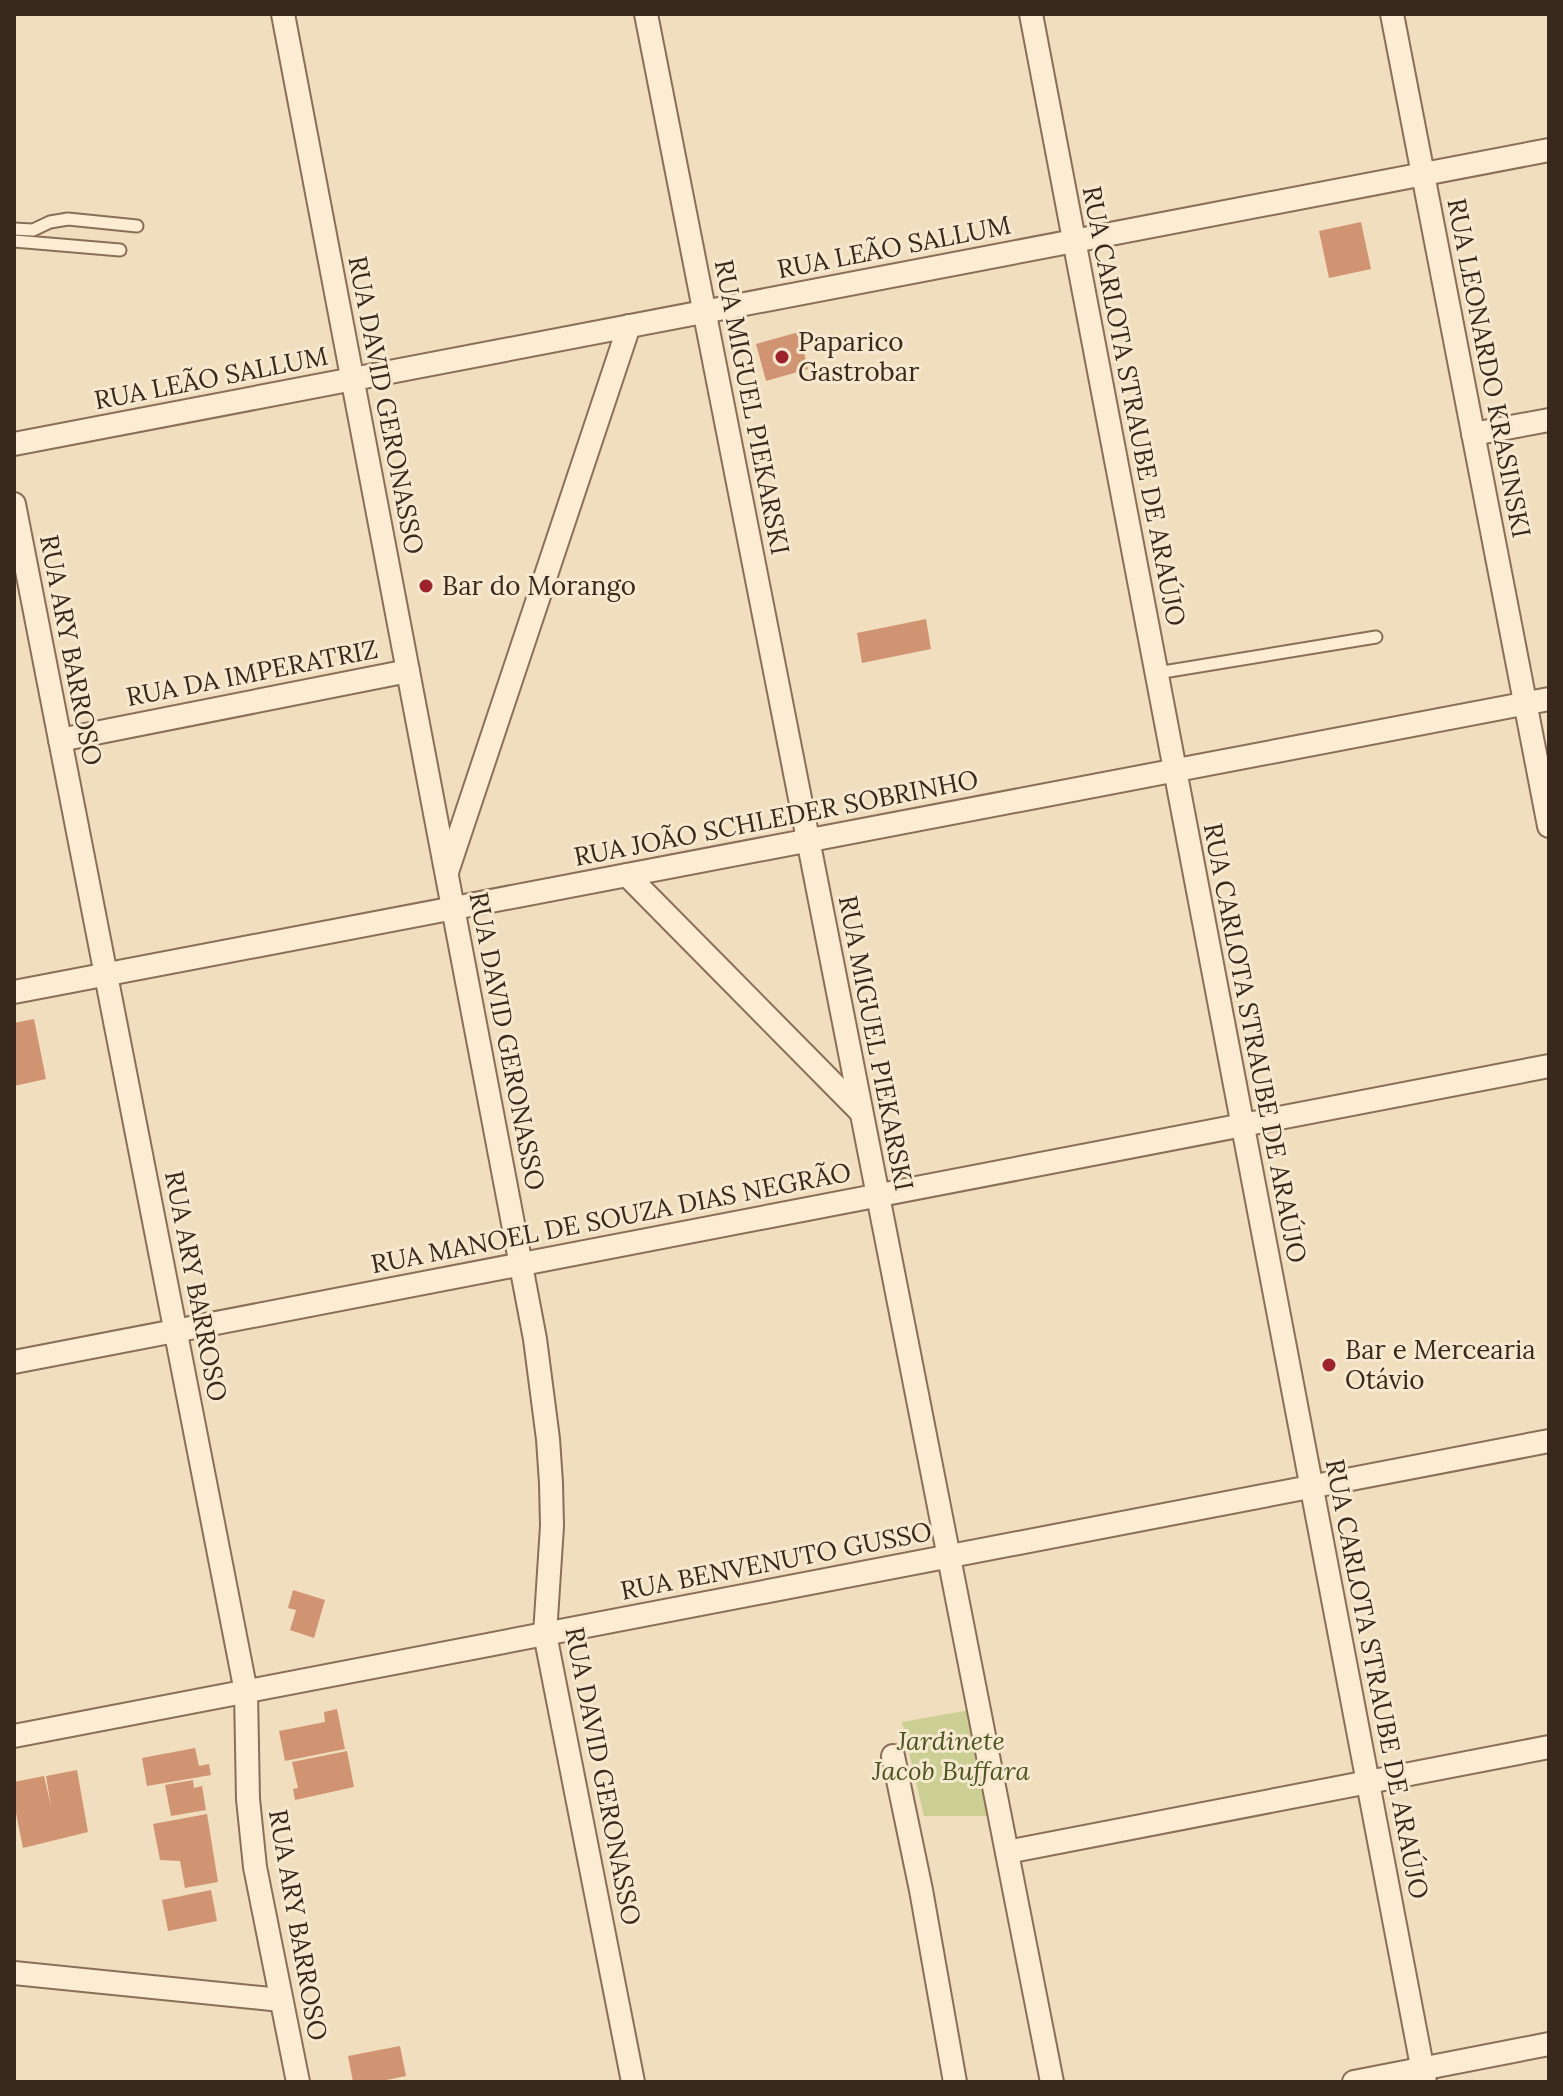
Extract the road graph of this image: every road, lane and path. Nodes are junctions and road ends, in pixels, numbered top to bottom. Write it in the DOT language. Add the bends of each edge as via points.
graph roads {
  1 [pos="283,14"];
  2 [pos="646,14"];
  3 [pos="1031,14"];
  4 [pos="1392,14"];
  5 [pos="1549,150"];
  6 [pos="1423,174"];
  7 [pos="137,226"];
  8 [pos="14,229"];
  9 [pos="14,241"];
  10 [pos="1074,241"];
  11 [pos="120,250"];
  12 [pos="704,312"];
  13 [pos="629,326"];
  14 [pos="353,379"];
  15 [pos="1549,420"];
  16 [pos="1473,434"];
  17 [pos="14,444"];
  18 [pos="14,504"];
  19 [pos="1376,637"];
  20 [pos="408,671"];
  21 [pos="1157,673"];
  22 [pos="1549,699"];
  23 [pos="1525,703"];
  24 [pos="60,740"];
  25 [pos="1175,770"];
  26 [pos="1549,826"];
  27 [pos="808,841"];
  28 [pos="446,873"];
  29 [pos="627,875"];
  30 [pos="453,908"];
  31 [pos="106,975"];
  32 [pos="14,992"];
  33 [pos="1549,1066"];
  34 [pos="861,1112"];
  35 [pos="1242,1125"];
  36 [pos="878,1195"];
  37 [pos="521,1264"];
  38 [pos="176,1331"];
  39 [pos="14,1362"];
  40 [pos="1549,1441"];
  41 [pos="1311,1487"];
  42 [pos="949,1557"];
  43 [pos="545,1634"];
  44 [pos="246,1692"];
  45 [pos="14,1736"];
  46 [pos="1549,1747"];
  47 [pos="893,1756"];
  48 [pos="1368,1782"];
  49 [pos="1007,1852"];
  50 [pos="14,1973"];
  51 [pos="281,2000"];
  52 [pos="1549,2044"];
  53 [pos="1424,2075"];
  54 [pos="298,2082"];
  55 [pos="633,2082"];
  56 [pos="955,2082"];
  57 [pos="1052,2082"];
  58 [pos="1354,2082"];
  1 -- 14 [label="street, RUA DAVID GERONASSO"];
  2 -- 12 [label="street, RUA MIGUEL PIEKARSKI"];
  3 -- 10 [label="street, RUA CARLOTA STRAUBE DE ARAÚJO"];
  4 -- 6 [label="street, RUA LEONARDO KRASINSKI"];
  5 -- 6 [label="street, RUA LEÃO SALLUM"];
  6 -- 10 [label="street, RUA LEÃO SALLUM"];
  6 -- 16 [label="street, RUA LEONARDO KRASINSKI"];
  7 -- 8 [label="lane" via="68,219 33,230"];
  9 -- 11 [label="lane"];
  10 -- 12 [label="street, RUA LEÃO SALLUM"];
  10 -- 21 [label="street, RUA CARLOTA STRAUBE DE ARAÚJO"];
  12 -- 13 [label="street, RUA LEÃO SALLUM"];
  12 -- 27 [label="street, RUA MIGUEL PIEKARSKI"];
  13 -- 14 [label="street, RUA LEÃO SALLUM"];
  13 -- 28 [label="street"];
  14 -- 17 [label="street, RUA LEÃO SALLUM"];
  14 -- 20 [label="street, RUA DAVID GERONASSO"];
  15 -- 16 [label="street"];
  16 -- 23 [label="street, RUA LEONARDO KRASINSKI"];
  18 -- 24 [label="street, RUA ARY BARROSO"];
  19 -- 21 [label="lane"];
  20 -- 24 [label="street, RUA DA IMPERATRIZ"];
  20 -- 28 [label="street, RUA DAVID GERONASSO"];
  21 -- 25 [label="street, RUA CARLOTA STRAUBE DE ARAÚJO"];
  22 -- 23 [label="street, RUA JOÃO SCHLEDER SOBRINHO"];
  23 -- 25 [label="street, RUA JOÃO SCHLEDER SOBRINHO"];
  23 -- 26 [label="street, RUA LEONARDO KRASINSKI"];
  24 -- 31 [label="street, RUA ARY BARROSO"];
  25 -- 27 [label="street, RUA JOÃO SCHLEDER SOBRINHO"];
  25 -- 35 [label="street, RUA CARLOTA STRAUBE DE ARAÚJO"];
  27 -- 29 [label="street, RUA JOÃO SCHLEDER SOBRINHO"];
  27 -- 34 [label="street, RUA MIGUEL PIEKARSKI"];
  28 -- 30 [label="street, RUA DAVID GERONASSO"];
  29 -- 30 [label="street, RUA JOÃO SCHLEDER SOBRINHO"];
  29 -- 34 [label="street"];
  30 -- 31 [label="street, RUA JOÃO SCHLEDER SOBRINHO"];
  30 -- 37 [label="street, RUA DAVID GERONASSO"];
  31 -- 32 [label="street, RUA JOÃO SCHLEDER SOBRINHO"];
  31 -- 38 [label="street, RUA ARY BARROSO"];
  33 -- 35 [label="street, RUA MANOEL DE SOUZA DIAS NEGRÃO"];
  34 -- 36 [label="street, RUA MIGUEL PIEKARSKI"];
  35 -- 36 [label="street, RUA MANOEL DE SOUZA DIAS NEGRÃO"];
  35 -- 41 [label="street, RUA CARLOTA STRAUBE DE ARAÚJO"];
  36 -- 37 [label="street, RUA MANOEL DE SOUZA DIAS NEGRÃO"];
  36 -- 42 [label="street, RUA MIGUEL PIEKARSKI"];
  37 -- 38 [label="street, RUA MANOEL DE SOUZA DIAS NEGRÃO"];
  37 -- 43 [label="street, RUA DAVID GERONASSO" via="542,1387 551,1483"];
  38 -- 39 [label="street, RUA MANOEL DE SOUZA DIAS NEGRÃO"];
  38 -- 44 [label="street, RUA ARY BARROSO"];
  40 -- 41 [label="street, RUA BENVENUTO GUSSO"];
  41 -- 42 [label="street, RUA BENVENUTO GUSSO"];
  41 -- 48 [label="street, RUA CARLOTA STRAUBE DE ARAÚJO"];
  42 -- 43 [label="street, RUA BENVENUTO GUSSO"];
  42 -- 49 [label="street, RUA MIGUEL PIEKARSKI"];
  43 -- 44 [label="street, RUA BENVENUTO GUSSO"];
  43 -- 55 [label="street, RUA DAVID GERONASSO"];
  44 -- 45 [label="street, RUA BENVENUTO GUSSO"];
  44 -- 51 [label="street, RUA ARY BARROSO" via="251,1835"];
  46 -- 48 [label="street"];
  47 -- 56 [label="street"];
  48 -- 49 [label="street"];
  48 -- 53 [label="street, RUA CARLOTA STRAUBE DE ARAÚJO"];
  49 -- 57 [label="street, RUA MIGUEL PIEKARSKI"];
  50 -- 51 [label="street"];
  51 -- 54 [label="street, RUA ARY BARROSO"];
  52 -- 53 [label="street"];
  53 -- 58 [label="street"];
}
